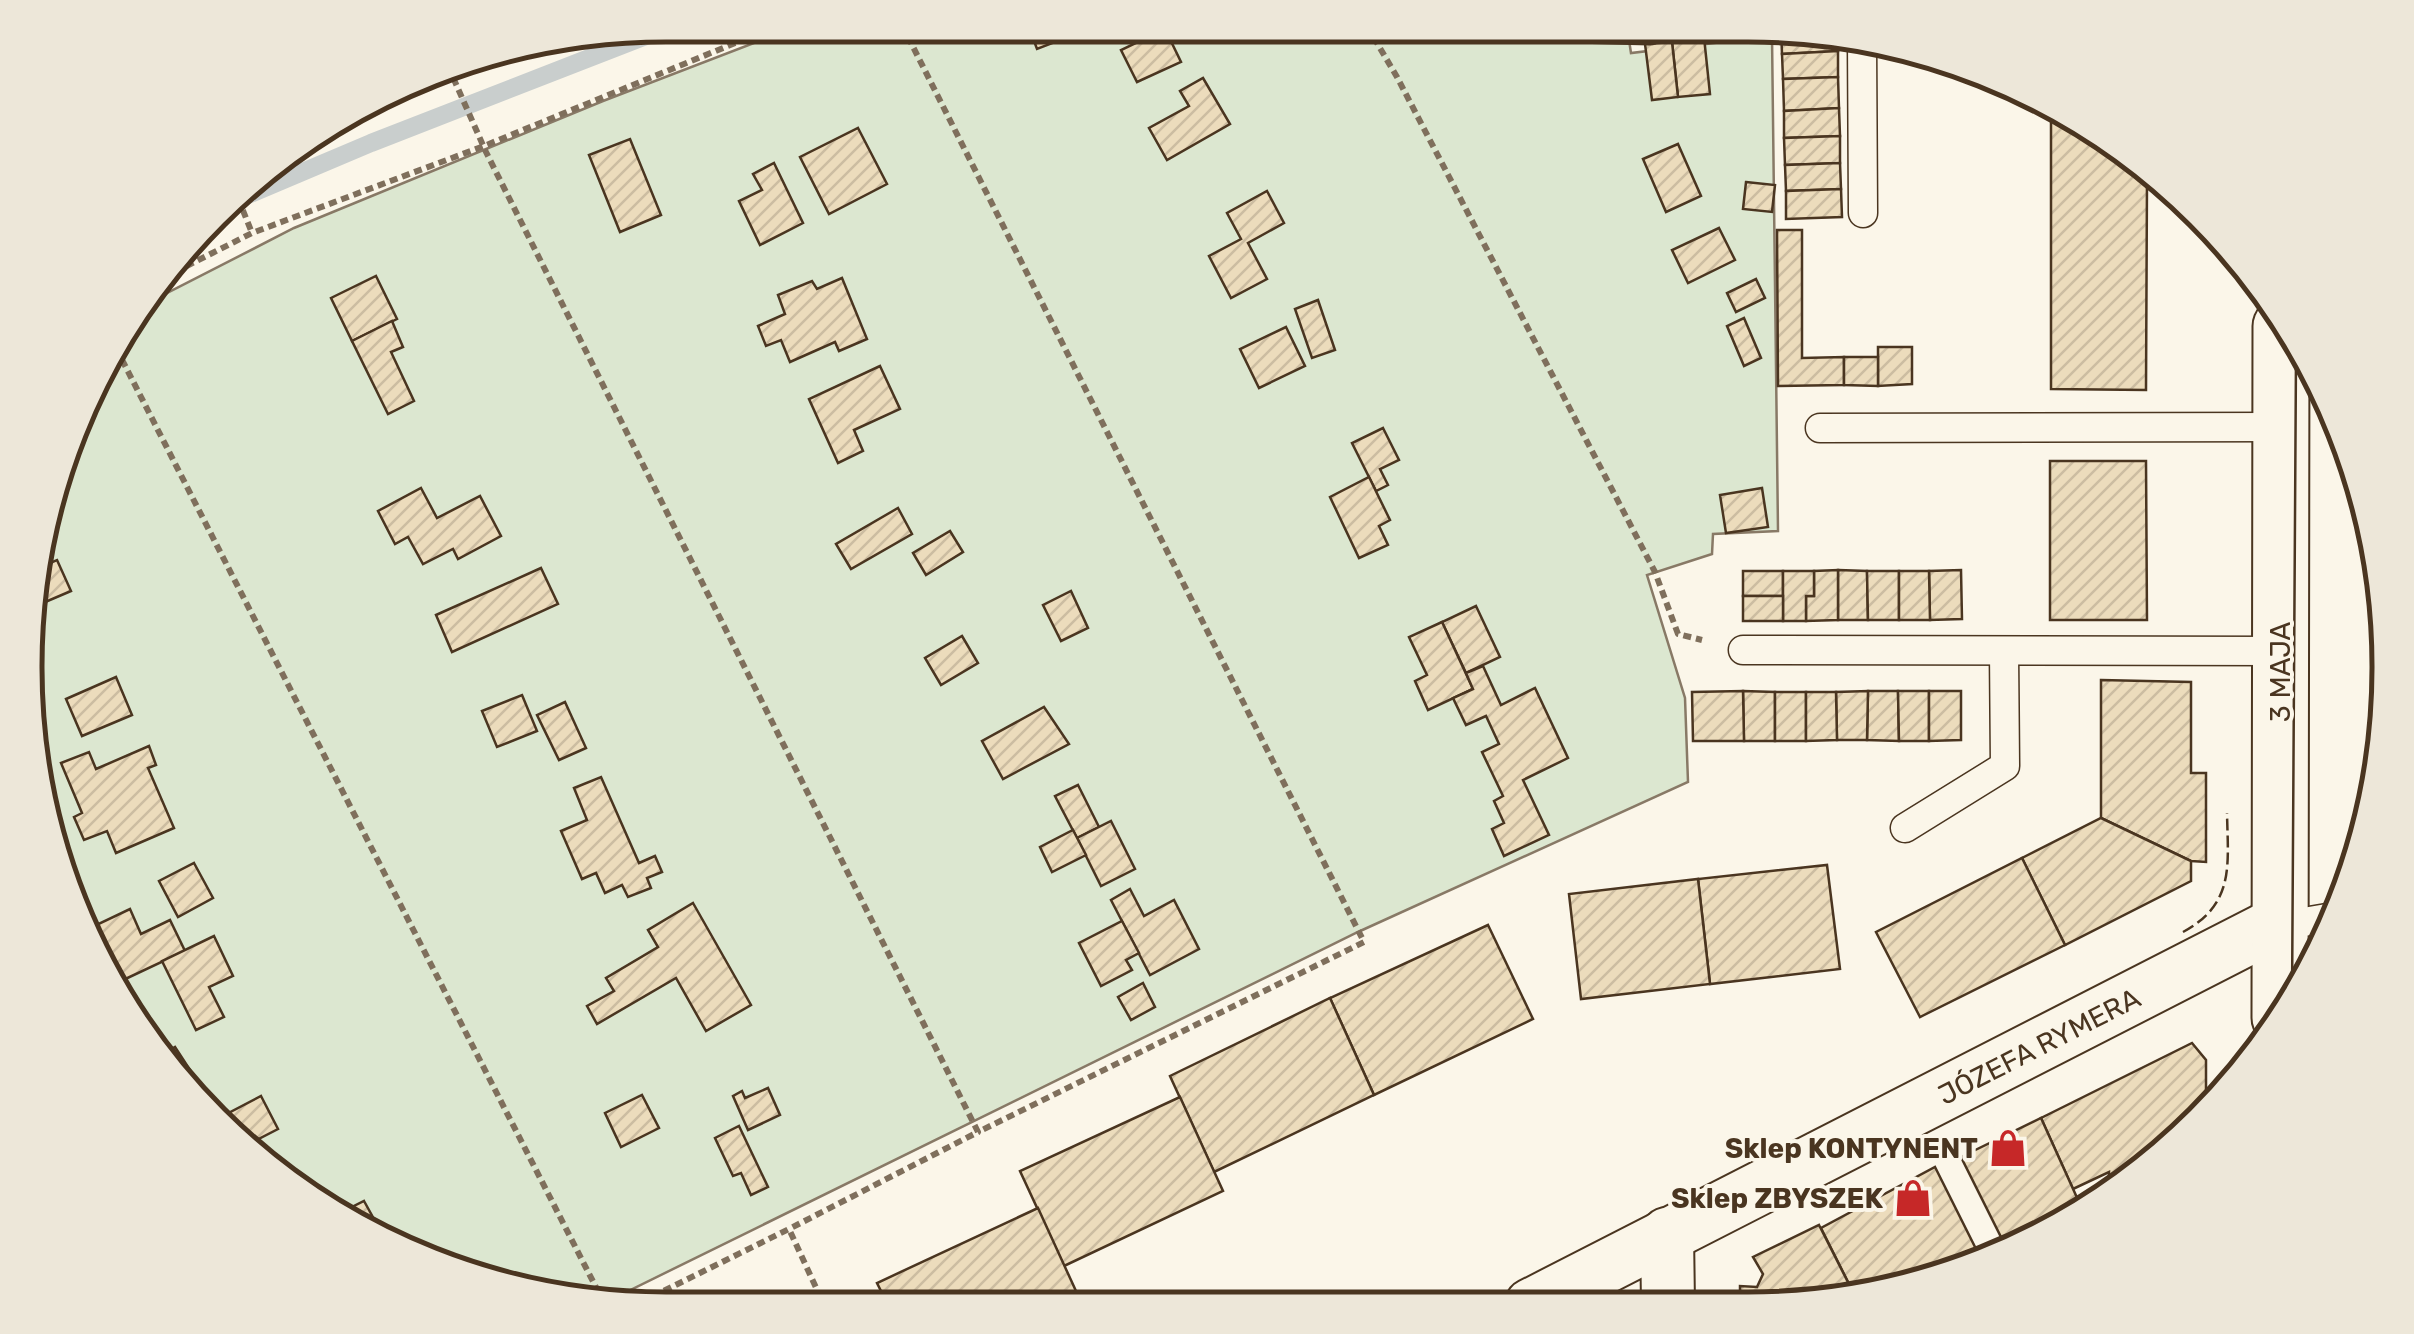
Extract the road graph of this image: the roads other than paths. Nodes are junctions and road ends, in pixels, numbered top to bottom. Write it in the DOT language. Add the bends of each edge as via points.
graph roads {
  1 [pos="1862,53"];
  2 [pos="1863,213"];
  3 [pos="2281,344"];
  4 [pos="2280,427"];
  5 [pos="1820,428"];
  6 [pos="1744,650"];
  7 [pos="2004,651"];
  8 [pos="2280,652"];
  9 [pos="1905,828"];
  10 [pos="2304,920"];
  11 [pos="2291,974"];
  12 [pos="1667,1234"];
  13 [pos="1554,1292"];
  14 [pos="1668,1292"];
  1 -- 2 [label="lane"];
  3 -- 4 [label="street, 3 MAJA"];
  4 -- 5 [label="lane"];
  4 -- 8 [label="street, 3 MAJA"];
  6 -- 7 [label="lane"];
  7 -- 8 [label="lane"];
  7 -- 9 [label="lane" via="2006,766"];
  8 -- 10 [label="street, 3 MAJA"];
  10 -- 11 [label="street, 3 MAJA"];
  10 -- 12 [label="street, JÓZEFA RYMERA"];
  12 -- 13 [label="street, JÓZEFA RYMERA"];
  12 -- 14 [label="street"];
}
